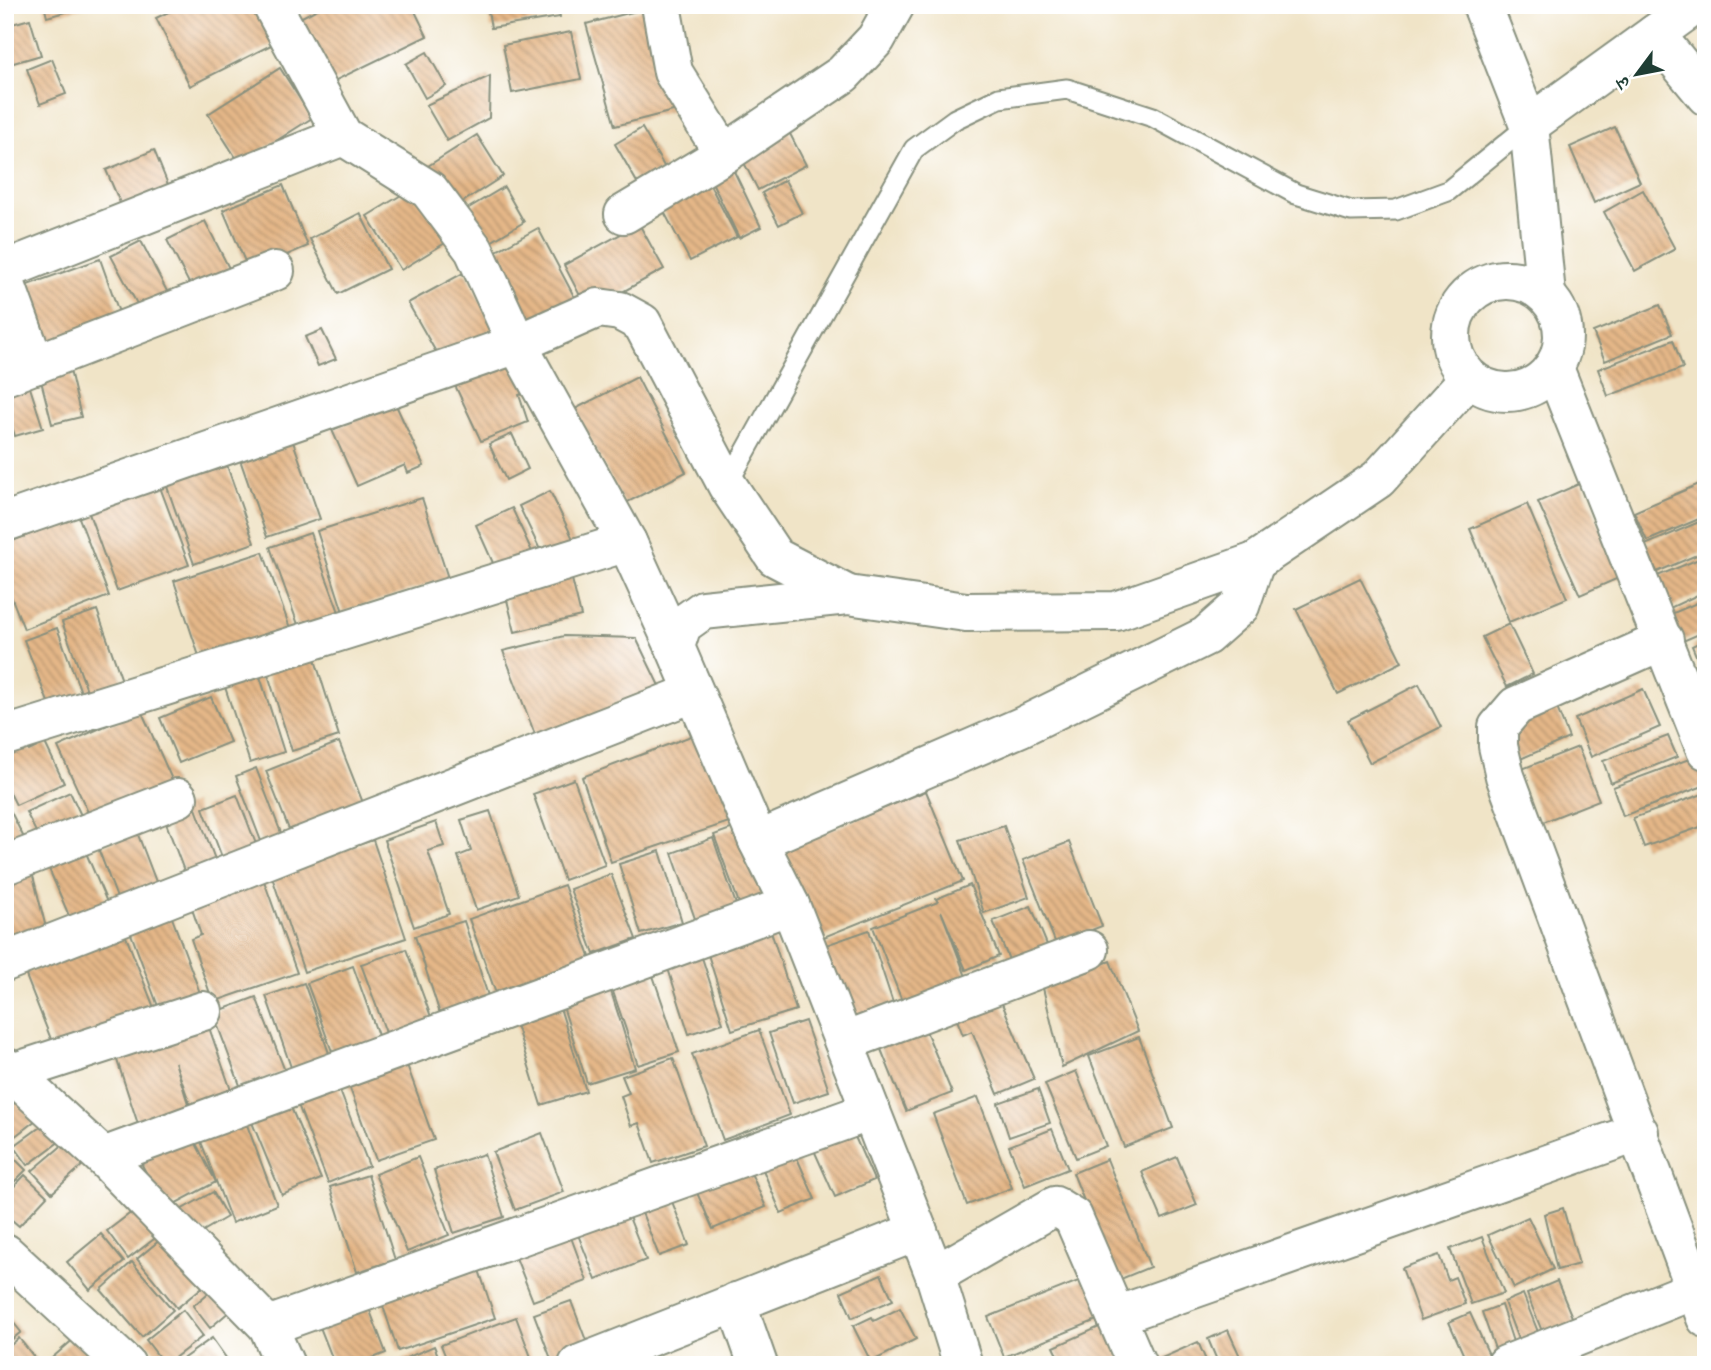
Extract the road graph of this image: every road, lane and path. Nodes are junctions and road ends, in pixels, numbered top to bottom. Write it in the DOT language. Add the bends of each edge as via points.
graph roads {
  1 [pos="272,5"];
  2 [pos="661,5"];
  3 [pos="895,5"];
  4 [pos="1482,5"];
  5 [pos="1695,5"];
  6 [pos="1655,34"];
  7 [pos="1706,96"];
  8 [pos="1530,125"];
  9 [pos="343,136"];
  10 [pos="724,154"];
  11 [pos="624,214"];
  12 [pos="5,270"];
  13 [pos="275,271"];
  14 [pos="5,282"];
  15 [pos="1546,294"];
  16 [pos="517,344"];
  17 [pos="1554,368"];
  18 [pos="20,371"];
  19 [pos="1469,377"];
  20 [pos="727,485"];
  21 [pos="5,522"];
  22 [pos="627,542"];
  23 [pos="1255,562"];
  24 [pos="848,595"];
  25 [pos="1664,640"];
  26 [pos="675,647"];
  27 [pos="693,693"];
  28 [pos="5,736"];
  29 [pos="1706,750"];
  30 [pos="178,797"];
  31 [pos="758,841"];
  32 [pos="5,865"];
  33 [pos="790,905"];
  34 [pos="1088,950"];
  35 [pos="5,962"];
  36 [pos="203,1011"];
  37 [pos="844,1042"];
  38 [pos="9,1070"];
  39 [pos="871,1111"];
  40 [pos="1639,1132"];
  41 [pos="103,1157"];
  42 [pos="918,1231"];
  43 [pos="5,1253"];
  44 [pos="935,1275"];
  45 [pos="736,1302"];
  46 [pos="1701,1304"];
  47 [pos="1116,1316"];
  48 [pos="268,1326"];
  49 [pos="126,1365"];
  50 [pos="285,1365"];
  51 [pos="578,1365"];
  52 [pos="758,1365"];
  53 [pos="964,1365"];
  54 [pos="1137,1365"];
  55 [pos="1506,1365"];
  1 -- 9 [label="street"];
  2 -- 10 [label="street" via="673,72"];
  3 -- 10 [label="street" via="876,38 843,74"];
  4 -- 8 [label="street"];
  5 -- 6 [label="street"];
  6 -- 7 [label="street"];
  6 -- 8 [label="street"];
  8 -- 15 [label="street"];
  8 -- 20 [label="lane" via="1448,191 1396,210 1351,211 1296,194 1153,117 1067,89 999,98 955,119 914,149"];
  9 -- 12 [label="street"];
  9 -- 16 [label="street" via="429,190 474,250"];
  10 -- 11 [label="street"];
  13 -- 18 [label="street"];
  14 -- 18 [label="street"];
  15 -- 17 [label="street" via="1563,326 1563,343"];
  15 -- 19 [label="street" via="1514,279 1480,286 1466,297 1451,329 1458,363"];
  16 -- 20 [label="street" via="598,309 620,311 642,323"];
  16 -- 21 [label="street"];
  16 -- 22 [label="street"];
  17 -- 19 [label="street" via="1535,386 1518,392 1492,390"];
  17 -- 25 [label="street"];
  19 -- 23 [label="street" via="1378,479"];
  20 -- 24 [label="street" via="775,556"];
  22 -- 26 [label="street"];
  22 -- 28 [label="street"];
  23 -- 24 [label="street" via="1116,611 966,612"];
  23 -- 31 [label="street" via="1240,606 1206,636 1021,727"];
  24 -- 26 [label="street" via="703,610 682,625"];
  25 -- 29 [label="street"];
  25 -- 40 [label="street" via="1516,706 1498,727 1497,746"];
  26 -- 27 [label="street"];
  27 -- 31 [label="street"];
  27 -- 35 [label="street"];
  30 -- 32 [label="street"];
  31 -- 33 [label="street"];
  33 -- 37 [label="street"];
  33 -- 41 [label="street"];
  34 -- 37 [label="street"];
  36 -- 38 [label="street"];
  37 -- 39 [label="street"];
  38 -- 41 [label="street"];
  39 -- 42 [label="street"];
  39 -- 48 [label="street"];
  40 -- 46 [label="street"];
  40 -- 47 [label="street"];
  41 -- 48 [label="street"];
  42 -- 44 [label="street"];
  42 -- 45 [label="street"];
  43 -- 49 [label="street"];
  44 -- 47 [label="street" via="1055,1206 1073,1217"];
  44 -- 53 [label="street"];
  45 -- 51 [label="street"];
  45 -- 52 [label="street"];
  46 -- 55 [label="street"];
  47 -- 54 [label="street"];
  48 -- 50 [label="street"];
}
